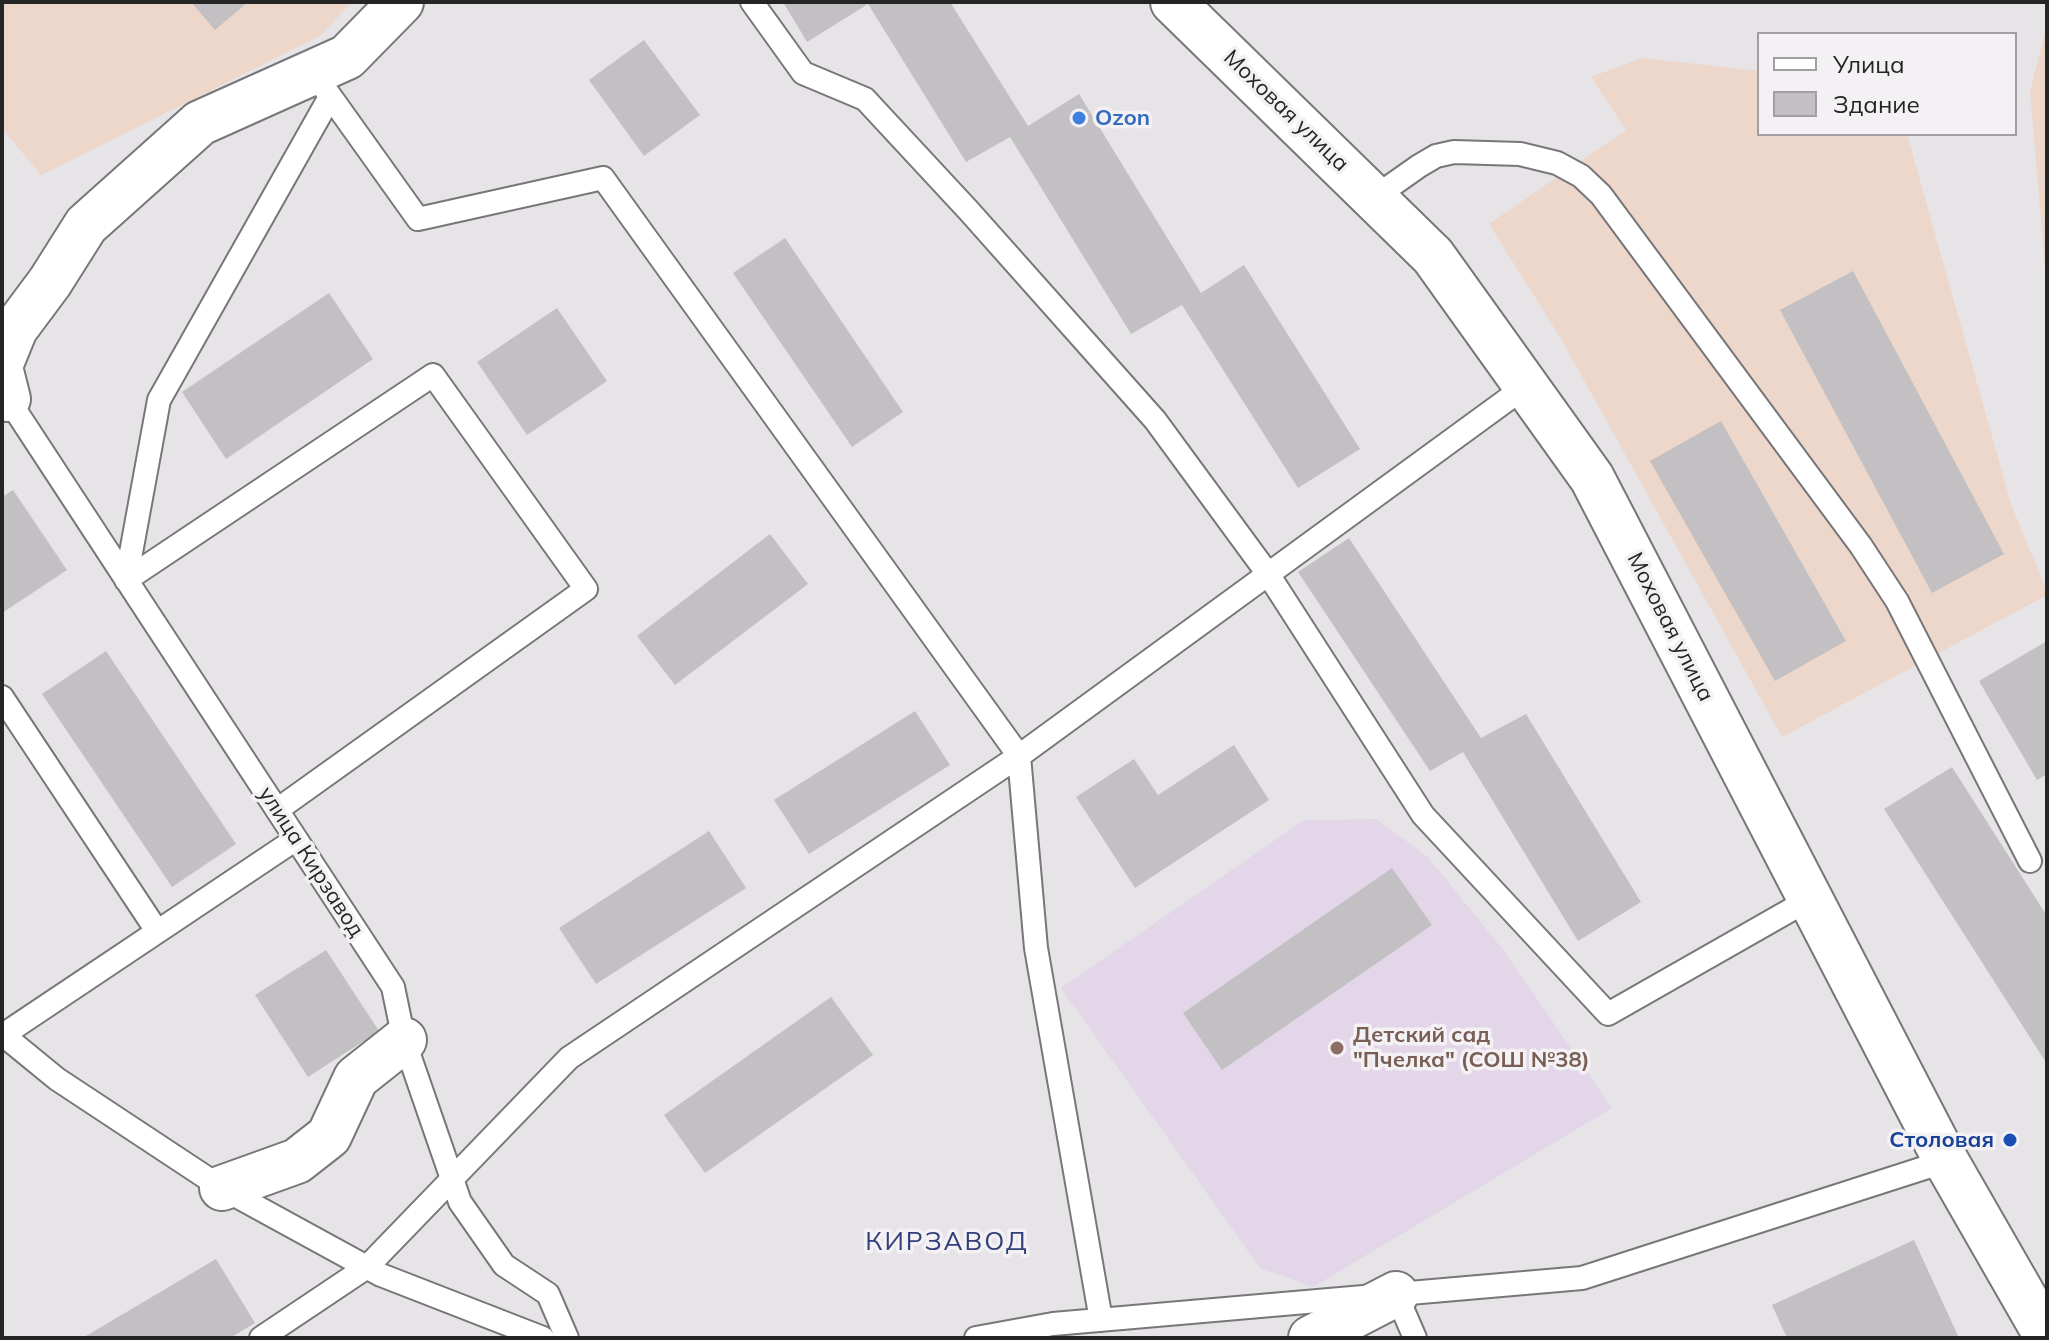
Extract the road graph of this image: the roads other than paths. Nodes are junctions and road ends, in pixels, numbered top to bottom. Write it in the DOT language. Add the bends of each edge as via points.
graph roads {
  1 [pos="401,2"];
  2 [pos="752,2"];
  3 [pos="1173,2"];
  4 [pos="322,85"];
  5 [pos="1375,197"];
  6 [pos="3,385"];
  7 [pos="1526,386"];
  8 [pos="1268,574"];
  9 [pos="126,580"];
  10 [pos="2,697"];
  11 [pos="1019,756"];
  12 [pos="277,810"];
  13 [pos="296,839"];
  14 [pos="2030,861"];
  15 [pos="1810,899"];
  16 [pos="157,931"];
  17 [pos="3,1034"];
  18 [pos="404,1040"];
  19 [pos="1946,1161"];
  20 [pos="453,1179"];
  21 [pos="222,1188"];
  22 [pos="367,1267"];
  23 [pos="1396,1294"];
  24 [pos="1101,1320"];
  25 [pos="2047,1337"];
  26 [pos="261,1338"];
  27 [pos="543,1338"];
  28 [pos="567,1338"];
  29 [pos="976,1338"];
  30 [pos="1311,1338"];
  31 [pos="1415,1338"];
  1 -- 4 [label="street"];
  2 -- 8 [label="lane" via="803,73 865,99 969,211 1155,420"];
  3 -- 5 [label="street, Моховая улица"];
  4 -- 6 [label="street" via="200,123 86,225 15,329"];
  4 -- 9 [label="lane" via="159,400"];
  4 -- 11 [label="lane" via="418,219 603,178"];
  5 -- 7 [label="street, Моховая улица" via="1433,256"];
  5 -- 14 [label="lane" via="1436,156 1454,152 1539,157 1581,176 1601,195 1897,601"];
  6 -- 9 [label="lane, улица Кирзавод"];
  7 -- 8 [label="lane"];
  7 -- 15 [label="street, Моховая улица" via="1592,478"];
  8 -- 11 [label="lane"];
  8 -- 15 [label="lane" via="1423,815 1608,1014"];
  9 -- 12 [label="lane, улица Кирзавод"];
  9 -- 12 [label="lane" via="433,375 586,589"];
  10 -- 16 [label="lane"];
  11 -- 20 [label="lane" via="569,1058"];
  11 -- 24 [label="lane" via="1036,948"];
  12 -- 13 [label="lane, улица Кирзавод"];
  13 -- 16 [label="lane"];
  13 -- 18 [label="lane, улица Кирзавод" via="393,987"];
  15 -- 19 [label="street, Моховая улица"];
  16 -- 17 [label="lane"];
  17 -- 21 [label="lane" via="57,1079"];
  18 -- 20 [label="lane, улица Кирзавод"];
  18 -- 21 [label="street" via="356,1078 329,1136 297,1161"];
  19 -- 23 [label="lane" via="1582,1278"];
  19 -- 25 [label="street, Моховая улица"];
  20 -- 22 [label="lane"];
  20 -- 28 [label="lane, улица Кирзавод" via="460,1202 504,1265 548,1294"];
  21 -- 22 [label="lane"];
  22 -- 26 [label="lane"];
  22 -- 27 [label="lane"];
  23 -- 24 [label="lane"];
  23 -- 30 [label="street"];
  23 -- 31 [label="lane"];
  24 -- 29 [label="lane"];
}
